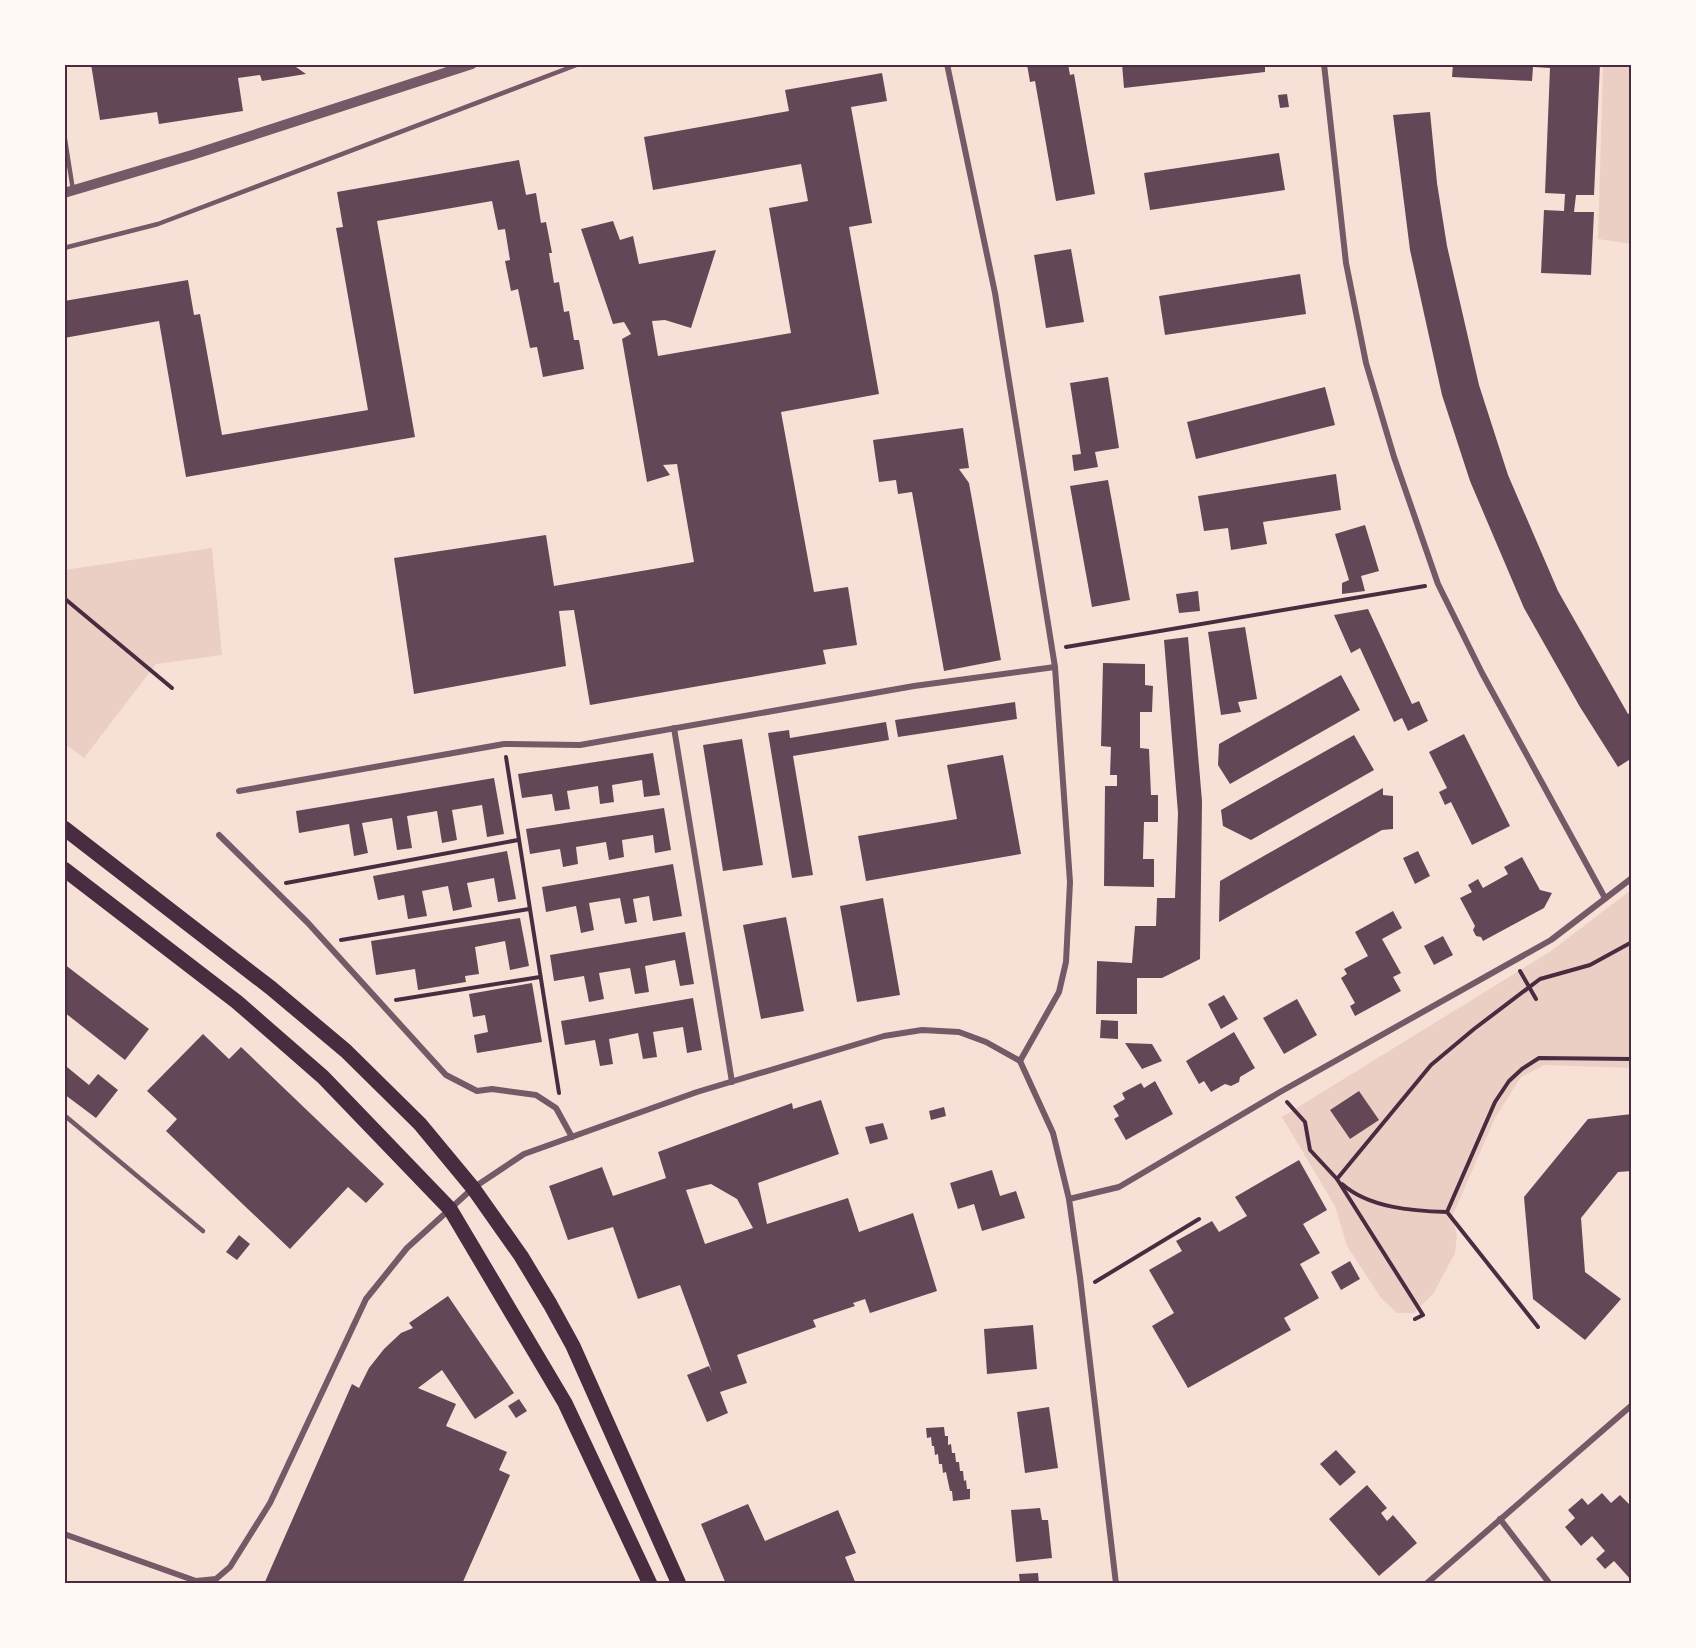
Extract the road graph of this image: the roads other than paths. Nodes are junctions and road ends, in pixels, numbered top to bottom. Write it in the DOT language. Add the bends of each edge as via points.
graph roads {
  1 [pos="471,64"];
  2 [pos="579,64"];
  3 [pos="947,64"];
  4 [pos="1324,64"];
  5 [pos="64,133"];
  6 [pos="69,191"];
  7 [pos="64,248"];
  8 [pos="1055,667"];
  9 [pos="674,728"];
  10 [pos="239,791"];
  11 [pos="64,828"];
  12 [pos="219,835"];
  13 [pos="64,869"];
  14 [pos="1632,878"];
  15 [pos="1605,898"];
  16 [pos="1020,1061"];
  17 [pos="732,1082"];
  18 [pos="64,1115"];
  19 [pos="572,1137"];
  20 [pos="473,1188"];
  21 [pos="1069,1199"];
  22 [pos="450,1209"];
  23 [pos="203,1231"];
  24 [pos="1632,1405"];
  25 [pos="1500,1519"];
  26 [pos="64,1534"];
  27 [pos="650,1584"];
  28 [pos="679,1584"];
  29 [pos="1116,1584"];
  30 [pos="1425,1584"];
  31 [pos="1550,1584"];
  1 -- 6 [label="street"];
  2 -- 7 [label="lane" via="168,221"];
  3 -- 8 [label="street" via="995,293"];
  4 -- 15 [label="street" via="1346,263 1366,363 1394,458 1438,584 1482,674"];
  5 -- 6 [label="lane"];
  8 -- 9 [label="street"];
  8 -- 16 [label="street" via="1070,882 1066,962 1059,992"];
  9 -- 10 [label="street" via="580,745 504,744"];
  9 -- 17 [label="street"];
  11 -- 20 [label="main road" via="346,1051 420,1124"];
  12 -- 19 [label="street" via="327,943 446,1075 477,1091 492,1089 536,1095 556,1108"];
  13 -- 22 [label="main road" via="237,1002 322,1077"];
  14 -- 15 [label="street"];
  15 -- 21 [label="street" via="1551,940 1119,1187"];
  16 -- 17 [label="street" via="959,1032 922,1030 884,1036"];
  16 -- 21 [label="street" via="1053,1133"];
  17 -- 19 [label="street"];
  18 -- 23 [label="lane"];
  19 -- 20 [label="street" via="524,1154"];
  20 -- 22 [label="street"];
  20 -- 28 [label="main road" via="521,1256 573,1346"];
  21 -- 29 [label="street"];
  22 -- 26 [label="street" via="407,1248 366,1299 270,1503 230,1567 216,1579 196,1581"];
  22 -- 27 [label="main road" via="565,1403"];
  24 -- 25 [label="street"];
  25 -- 30 [label="street"];
  25 -- 31 [label="street"];
}
